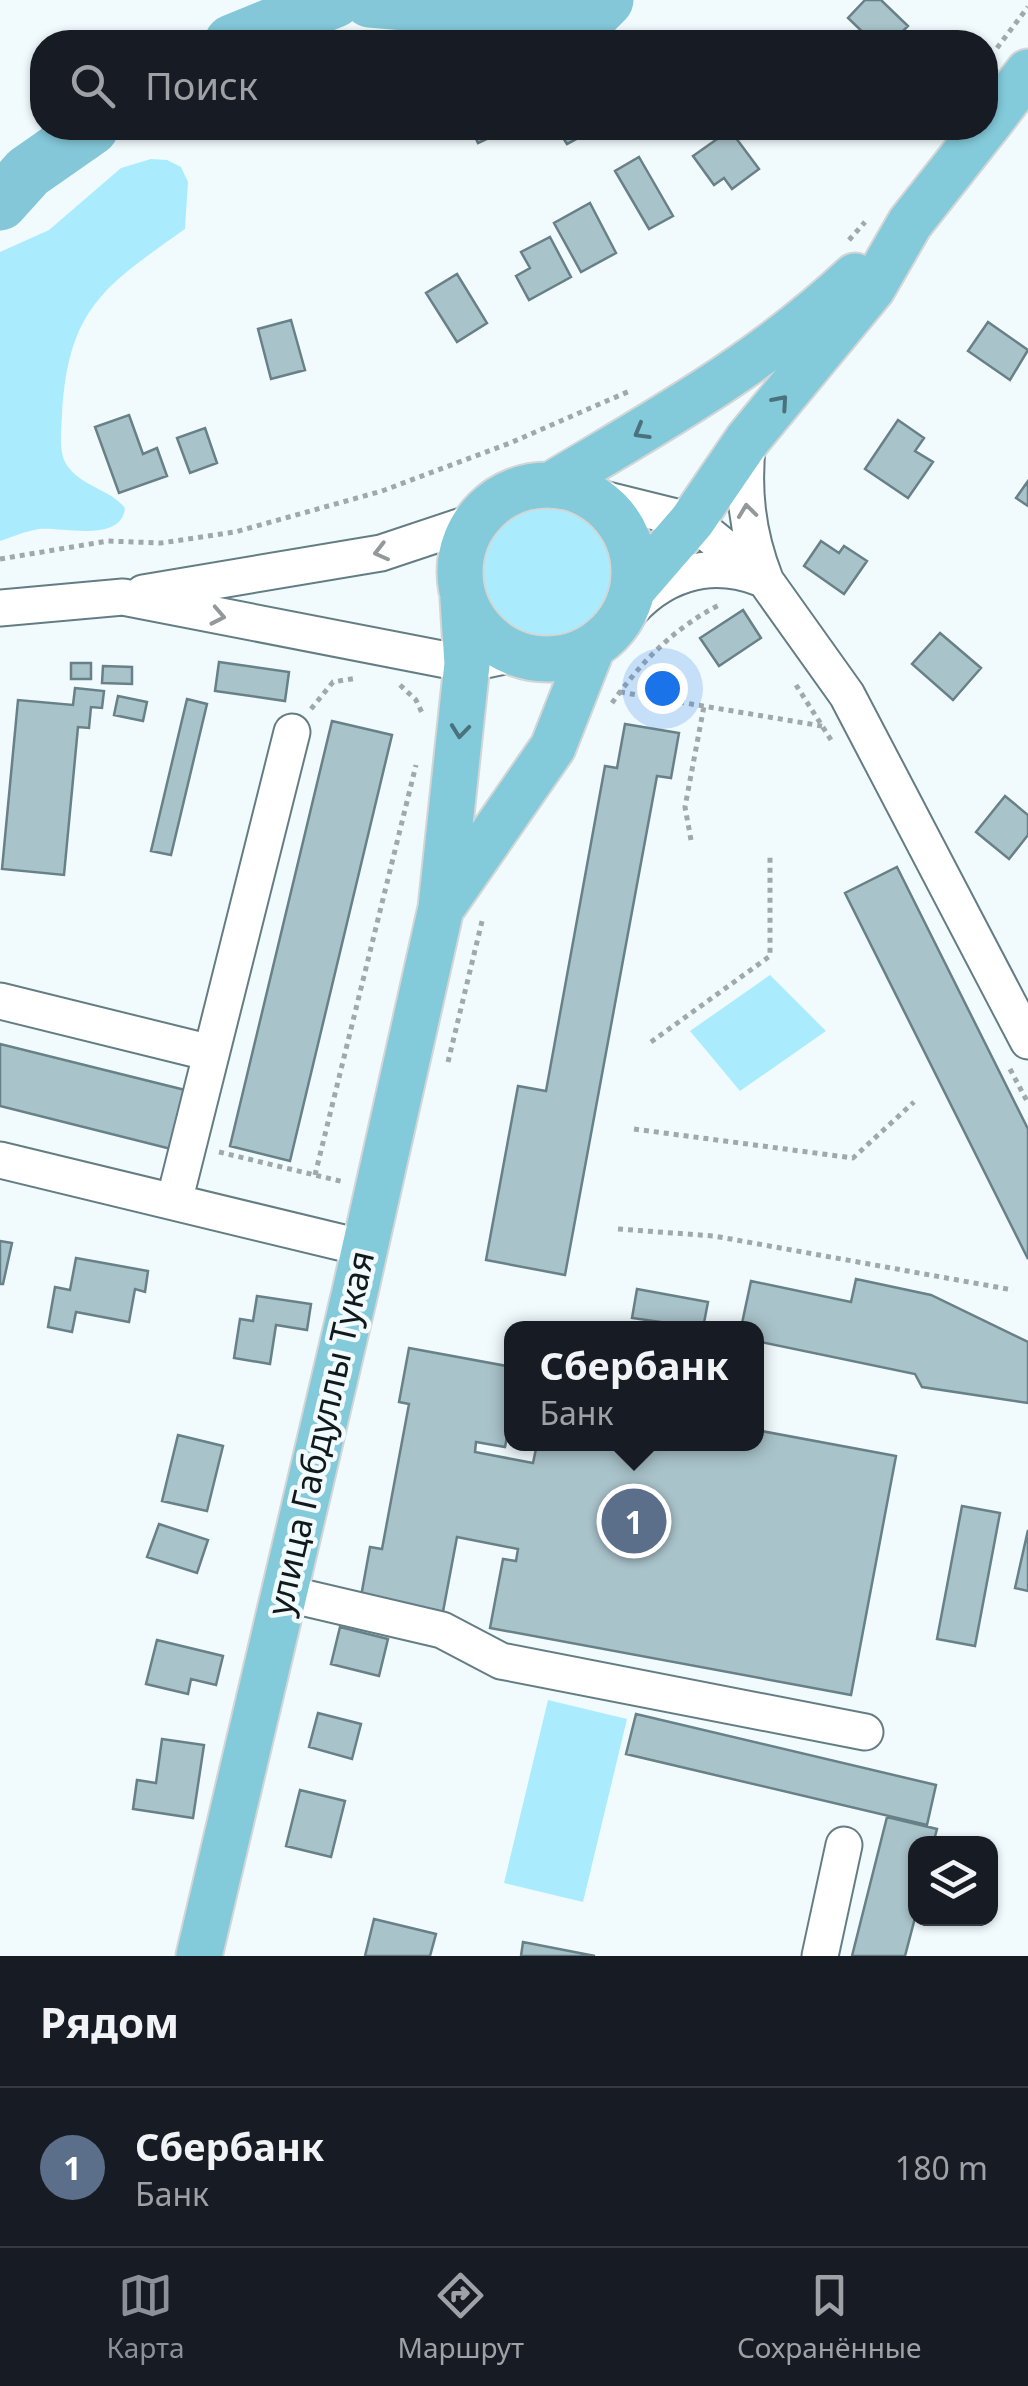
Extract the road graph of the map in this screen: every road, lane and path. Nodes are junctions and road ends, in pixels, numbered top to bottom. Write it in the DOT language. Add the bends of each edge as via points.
graph roads {
  1 [pos="1028,7"];
  2 [pos="1012,60"];
  3 [pos="998,95"];
  4 [pos="972,140"];
  5 [pos="891,218"];
  6 [pos="849,241"];
  7 [pos="640,385"];
  8 [pos="748,440"];
  9 [pos="571,490"];
  10 [pos="692,521"];
  11 [pos="474,522"];
  12 [pos="0,560"];
  13 [pos="768,585"];
  14 [pos="123,596"];
  15 [pos="463,599"];
  16 [pos="629,602"];
  17 [pos="0,608"];
  18 [pos="592,648"];
  19 [pos="514,654"];
  20 [pos="468,664"];
  21 [pos="362,677"];
  22 [pos="388,680"];
  23 [pos="620,692"];
  24 [pos="704,706"];
  25 [pos="610,707"];
  26 [pos="822,726"];
  27 [pos="423,730"];
  28 [pos="292,732"];
  29 [pos="418,760"];
  30 [pos="691,840"];
  31 [pos="770,855"];
  32 [pos="462,910"];
  33 [pos="1015,982"];
  34 [pos="0,1001"];
  35 [pos="1028,1041"];
  36 [pos="652,1042"];
  37 [pos="211,1053"];
  38 [pos="447,1065"];
  39 [pos="914,1102"];
  40 [pos="634,1129"];
  41 [pos="188,1145"];
  42 [pos="0,1160"];
  43 [pos="315,1175"];
  44 [pos="376,1190"];
  45 [pos="174,1202"];
  46 [pos="618,1229"];
  47 [pos="364,1248"];
  48 [pos="1013,1290"];
  49 [pos="284,1593"];
  50 [pos="865,1732"];
  51 [pos="844,1845"];
  52 [pos="199,1956"];
  53 [pos="820,1956"];
  1 -- 2 [label="path"];
  2 -- 3 [label="main road"];
  4 -- 5 [label="main road"];
  5 -- 6 [label="path"];
  8 -- 5 [label="main road, one-way" via="872,289"];
  5 -- 9 [label="main road, one-way" via="799,328"];
  7 -- 12 [label="path" via="510,444 382,491 254,527"];
  8 -- 10 [label="main road"];
  13 -- 8 [label="street, one-way" via="746,511"];
  9 -- 10 [label="street"];
  9 -- 11 [label="main road" via="521,488"];
  9 -- 16 [label="main road" via="612,513 626,535 634,560"];
  10 -- 13 [label="street"];
  10 -- 16 [label="main road"];
  11 -- 14 [label="street, one-way" via="381,553"];
  11 -- 15 [label="main road" via="460,559"];
  13 -- 16 [label="street" via="727,570 688,572"];
  13 -- 23 [label="path" via="745,601 689,620"];
  13 -- 33 [label="street" via="847,694"];
  14 -- 17 [label="street"];
  14 -- 20 [label="street, one-way"];
  15 -- 19 [label="main road" via="474,622"];
  15 -- 20 [label="main road, улица Габдуллы Тукая"];
  16 -- 18 [label="main road"];
  18 -- 19 [label="main road" via="567,658"];
  18 -- 32 [label="main road, улица Габдуллы Тукая" via="553,747"];
  19 -- 20 [label="street"];
  20 -- 32 [label="main road, улица Габдуллы Тукая, one-way"];
  21 -- 28 [label="path" via="333,682"];
  22 -- 27 [label="path" via="416,700"];
  23 -- 24 [label="path"];
  23 -- 25 [label="path"];
  24 -- 26 [label="path"];
  24 -- 30 [label="path" via="686,808"];
  28 -- 37 [label="street"];
  29 -- 43 [label="path"];
  31 -- 36 [label="path" via="770,956"];
  32 -- 38 [label="path"];
  32 -- 44 [label="main road, улица Габдуллы Тукая"];
  33 -- 35 [label="street"];
  34 -- 37 [label="street"];
  37 -- 41 [label="street"];
  39 -- 40 [label="path" via="853,1158"];
  41 -- 43 [label="path"];
  41 -- 45 [label="street"];
  42 -- 45 [label="street"];
  43 -- 44 [label="path"];
  44 -- 47 [label="main road, улица Габдуллы Тукая"];
  45 -- 47 [label="street"];
  46 -- 48 [label="path" via="714,1236"];
  47 -- 49 [label="main road, улица Габдуллы Тукая"];
  49 -- 50 [label="street" via="442,1630 500,1661"];
  49 -- 52 [label="main road, улица Габдуллы Тукая"];
  51 -- 53 [label="street"];
}
